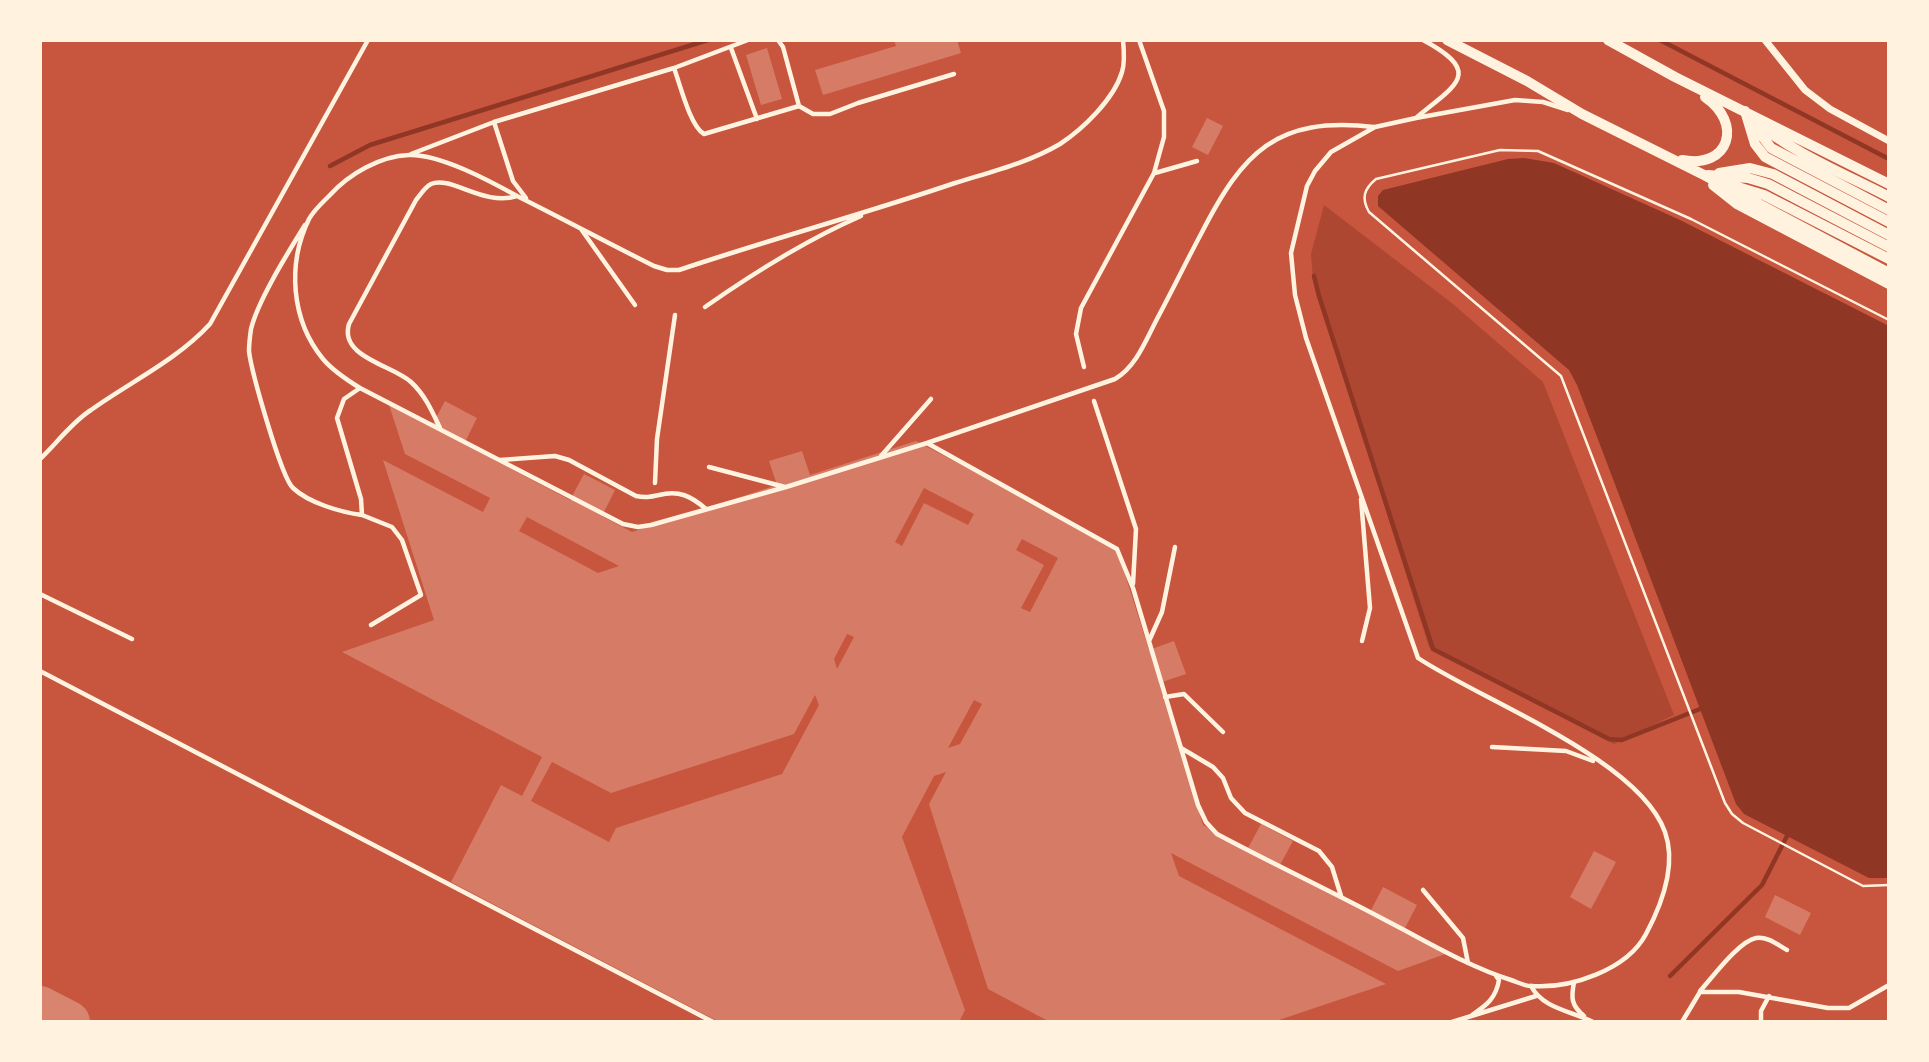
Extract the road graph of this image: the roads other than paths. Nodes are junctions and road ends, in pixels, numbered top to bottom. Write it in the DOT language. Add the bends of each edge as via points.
graph roads {
  1 [pos="368,40"];
  2 [pos="748,40"];
  3 [pos="778,40"];
  4 [pos="1123,40"];
  5 [pos="1139,40"];
  6 [pos="1423,40"];
  7 [pos="1447,40"];
  8 [pos="1608,40"];
  9 [pos="1765,40"];
  10 [pos="731,48"];
  11 [pos="674,68"];
  12 [pos="954,74"];
  13 [pos="1675,77"];
  14 [pos="799,106"];
  15 [pos="1745,111"];
  16 [pos="1582,114"];
  17 [pos="1416,118"];
  18 [pos="757,119"];
  19 [pos="494,122"];
  20 [pos="1375,127"];
  21 [pos="1889,141"];
  22 [pos="409,155"];
  23 [pos="1666,155"];
  24 [pos="1197,161"];
  25 [pos="1154,173"];
  26 [pos="1704,175"];
  27 [pos="1889,184"];
  28 [pos="517,196"];
  29 [pos="1889,197"];
  30 [pos="528,201"];
  31 [pos="878,209"];
  32 [pos="1889,210"];
  33 [pos="310,218"];
  34 [pos="1889,222"];
  35 [pos="578,226"];
  36 [pos="1889,234"];
  37 [pos="1889,247"];
  38 [pos="1889,259"];
  39 [pos="1889,273"];
  40 [pos="1889,284"];
  41 [pos="635,305"];
  42 [pos="705,307"];
  43 [pos="675,316"];
  44 [pos="1084,367"];
  45 [pos="360,388"];
  46 [pos="931,399"];
  47 [pos="1094,401"];
  48 [pos="440,429"];
  49 [pos="927,443"];
  50 [pos="879,458"];
  51 [pos="40,459"];
  52 [pos="500,460"];
  53 [pos="709,467"];
  54 [pos="655,483"];
  55 [pos="786,488"];
  56 [pos="1361,495"];
  57 [pos="706,510"];
  58 [pos="362,515"];
  59 [pos="1175,547"];
  60 [pos="1133,588"];
  61 [pos="40,594"];
  62 [pos="371,625"];
  63 [pos="132,639"];
  64 [pos="1362,641"];
  65 [pos="1149,642"];
  66 [pos="40,670"];
  67 [pos="1165,697"];
  68 [pos="1223,732"];
  69 [pos="1492,747"];
  70 [pos="1180,748"];
  71 [pos="1601,763"];
  72 [pos="1423,890"];
  73 [pos="1342,897"];
  74 [pos="1787,950"];
  75 [pos="1469,963"];
  76 [pos="1496,975"];
  77 [pos="1574,982"];
  78 [pos="1889,985"];
  79 [pos="1531,986"];
  80 [pos="1700,992"];
  81 [pos="1536,996"];
  82 [pos="1769,996"];
  83 [pos="1469,1017"];
  84 [pos="1590,1021"];
  85 [pos="1683,1021"];
  86 [pos="713,1022"];
  87 [pos="1452,1022"];
  88 [pos="1761,1022"];
  1 -- 51 [label="lane" via="209,324 172,356 87,412"];
  2 -- 10 [label="lane"];
  3 -- 14 [label="lane"];
  4 -- 31 [label="lane" via="1123,71 1114,90 1062,143 1037,156"];
  5 -- 25 [label="lane" via="1164,111 1164,137"];
  6 -- 17 [label="lane" via="1452,57 1459,73 1449,92"];
  7 -- 16 [label="street"];
  8 -- 13 [label="street"];
  9 -- 21 [label="street" via="1805,90"];
  10 -- 11 [label="lane"];
  10 -- 18 [label="lane"];
  11 -- 18 [label="lane" via="698,131 704,134"];
  11 -- 19 [label="lane"];
  12 -- 14 [label="lane" via="830,114 813,114"];
  13 -- 15 [label="street"];
  13 -- 23 [label="street" via="1723,113 1728,135 1711,159 1696,163"];
  14 -- 18 [label="lane"];
  15 -- 27 [label="street"];
  15 -- 29 [label="street" via="1768,132"];
  15 -- 32 [label="street" via="1771,148"];
  15 -- 34 [label="street" via="1755,144 1765,157"];
  16 -- 17 [label="lane" via="1543,102 1515,100"];
  16 -- 23 [label="street"];
  17 -- 20 [label="lane"];
  19 -- 22 [label="lane"];
  19 -- 30 [label="lane" via="513,181"];
  20 -- 49 [label="lane" via="1347,124 1303,129 1283,136 1247,160 1228,183 1125,373"];
  20 -- 56 [label="lane" via="1331,152 1315,171 1299,212 1291,253 1306,338"];
  22 -- 28 [label="lane" via="438,160"];
  22 -- 33 [label="lane" via="356,172"];
  23 -- 26 [label="street"];
  24 -- 25 [label="lane"];
  25 -- 44 [label="lane" via="1080,308 1076,334"];
  26 -- 36 [label="street" via="1750,168 1773,174"];
  26 -- 37 [label="street" via="1768,184"];
  26 -- 38 [label="street" via="1764,195"];
  26 -- 39 [label="street"];
  26 -- 40 [label="street" via="1737,204"];
  28 -- 30 [label="lane"];
  28 -- 48 [label="lane" via="492,198 445,182 431,184 416,200 346,332 359,353 414,385"];
  30 -- 35 [label="lane"];
  31 -- 35 [label="lane" via="679,270 654,266"];
  31 -- 42 [label="lane" via="819,235"];
  33 -- 45 [label="lane" via="294,275 302,320 324,360"];
  33 -- 58 [label="lane" via="263,301 251,328 249,349 290,486 313,500"];
  35 -- 41 [label="lane"];
  43 -- 54 [label="lane"];
  45 -- 48 [label="lane"];
  45 -- 58 [label="lane" via="344,399 337,418"];
  46 -- 50 [label="lane"];
  47 -- 60 [label="lane" via="1136,529"];
  48 -- 52 [label="lane"];
  49 -- 50 [label="lane"];
  49 -- 60 [label="lane" via="1117,548"];
  50 -- 55 [label="lane"];
  52 -- 57 [label="lane" via="569,460 636,496 670,492 690,496"];
  52 -- 57 [label="lane" via="623,524 651,525"];
  53 -- 55 [label="lane"];
  55 -- 57 [label="lane"];
  56 -- 64 [label="lane" via="1370,608"];
  56 -- 71 [label="lane" via="1418,658 1537,722"];
  58 -- 62 [label="lane" via="392,527 402,540 421,595"];
  59 -- 65 [label="lane" via="1162,612"];
  60 -- 65 [label="lane"];
  61 -- 63 [label="lane"];
  65 -- 67 [label="lane"];
  66 -- 86 [label="lane"];
  67 -- 68 [label="lane" via="1184,694"];
  67 -- 70 [label="lane"];
  69 -- 71 [label="lane" via="1566,751"];
  70 -- 73 [label="lane" via="1213,767 1245,814 1319,851 1332,867"];
  70 -- 73 [label="lane" via="1202,813 1217,834"];
  71 -- 77 [label="lane" via="1647,802 1665,832 1667,884 1642,941 1619,964"];
  72 -- 75 [label="lane" via="1463,938"];
  73 -- 75 [label="lane"];
  74 -- 80 [label="lane" via="1767,939 1750,941"];
  75 -- 76 [label="lane"];
  76 -- 79 [label="lane"];
  76 -- 83 [label="lane" via="1497,990 1489,1004"];
  77 -- 79 [label="lane"];
  77 -- 84 [label="lane" via="1572,1003"];
  78 -- 82 [label="lane" via="1849,1008"];
  79 -- 81 [label="lane"];
  80 -- 82 [label="lane"];
  80 -- 85 [label="lane"];
  81 -- 83 [label="lane"];
  81 -- 84 [label="lane"];
  82 -- 88 [label="lane"];
  83 -- 87 [label="lane"];
}
